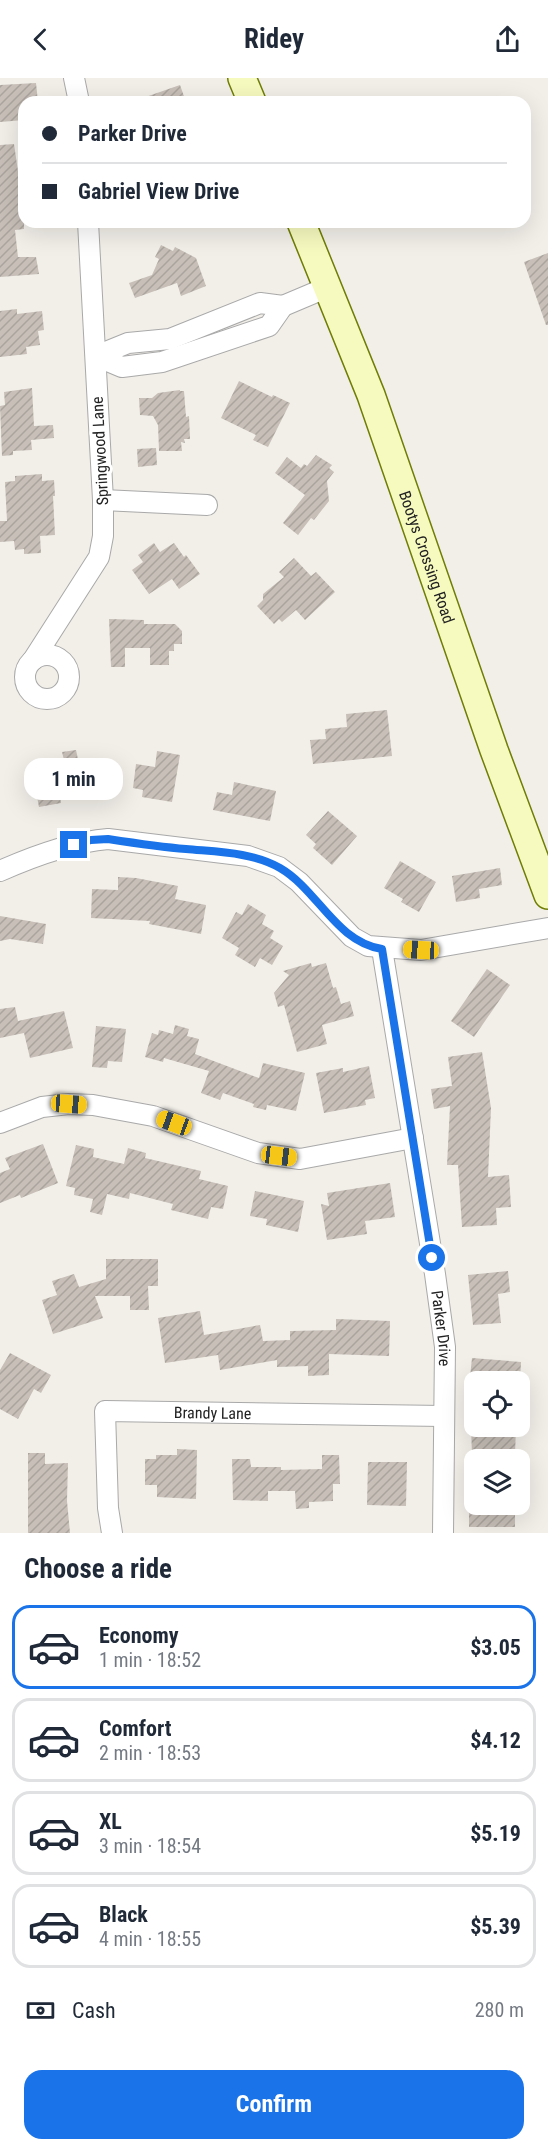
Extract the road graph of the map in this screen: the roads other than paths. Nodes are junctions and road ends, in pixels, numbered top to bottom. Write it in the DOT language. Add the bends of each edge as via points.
graph roads {
  1 [pos="74,78"];
  2 [pos="242,78"];
  3 [pos="78,96"];
  4 [pos="250,96"];
  5 [pos="88,228"];
  6 [pos="303,228"];
  7 [pos="328,287"];
  8 [pos="96,356"];
  9 [pos="103,500"];
  10 [pos="207,505"];
  11 [pos="33,660"];
  12 [pos="0,871"];
  13 [pos="548,895"];
  14 [pos="548,928"];
  15 [pos="382,949"];
  16 [pos="0,1123"];
  17 [pos="412,1138"];
  18 [pos="443,1416"];
  19 [pos="112,1533"];
  20 [pos="443,1533"];
  1 -- 3 [label="street"];
  2 -- 4 [label="street"];
  5 -- 8 [label="street, Springwood Lane"];
  6 -- 7 [label="street, Bootys Crossing Road"];
  7 -- 8 [label="street" via="284,306 269,326 162,362 122,367"];
  7 -- 13 [label="street, Bootys Crossing Road" via="371,395"];
  8 -- 9 [label="street, Springwood Lane"];
  9 -- 10 [label="street"];
  9 -- 11 [label="street, Springwood Lane" via="99,557"];
  12 -- 15 [label="street" via="33,856 91,840 248,856 279,867 299,882 352,937"];
  14 -- 15 [label="street" via="421,950"];
  15 -- 17 [label="street, Parker Drive"];
  16 -- 17 [label="street" via="42,1107 93,1105 153,1116 258,1153 300,1159"];
  17 -- 18 [label="street, Parker Drive" via="445,1347"];
  18 -- 19 [label="street, Brandy Lane" via="105,1411"];
  18 -- 20 [label="street, Parker Drive"];
}
